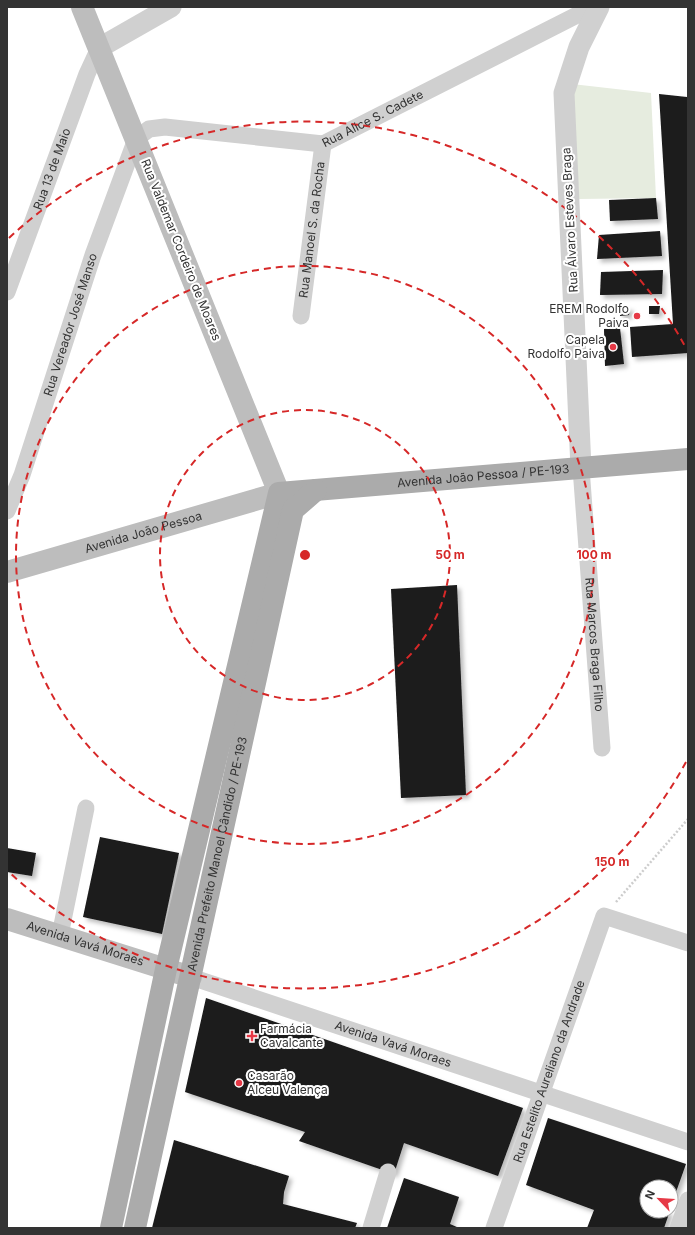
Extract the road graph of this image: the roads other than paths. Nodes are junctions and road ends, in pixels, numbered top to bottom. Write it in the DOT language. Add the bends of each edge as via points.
graph roads {
  1 [pos="82,7"];
  2 [pos="171,7"];
  3 [pos="593,7"];
  4 [pos="599,7"];
  5 [pos="99,48"];
  6 [pos="136,138"];
  7 [pos="323,144"];
  8 [pos="7,292"];
  9 [pos="301,316"];
  10 [pos="688,459"];
  11 [pos="581,468"];
  12 [pos="14,476"];
  13 [pos="316,490"];
  14 [pos="280,493"];
  15 [pos="7,511"];
  16 [pos="7,572"];
  17 [pos="602,748"];
  18 [pos="86,808"];
  19 [pos="7,919"];
  20 [pos="60,936"];
  21 [pos="688,943"];
  22 [pos="166,969"];
  23 [pos="191,977"];
  24 [pos="541,1092"];
  25 [pos="688,1142"];
  26 [pos="388,1172"];
  27 [pos="688,1200"];
  28 [pos="111,1228"];
  29 [pos="135,1228"];
  30 [pos="371,1228"];
  31 [pos="494,1228"];
  32 [pos="678,1228"];
  1 -- 5 [label="main road, Rua Valdemar Cordeiro de Moares"];
  2 -- 5 [label="street"];
  3 -- 7 [label="street, Rua Alice S. Cadete"];
  4 -- 11 [label="street, Rua Álvaro Esteves Braga" via="579,47 564,93"];
  5 -- 6 [label="main road, Rua Valdemar Cordeiro de Moares"];
  5 -- 8 [label="street, Rua 13 de Maio" via="86,74"];
  6 -- 7 [label="street, Rua Alice S. Cadete" via="149,129 165,127"];
  6 -- 12 [label="street, Rua Vereador José Manso"];
  6 -- 14 [label="main road, Rua Valdemar Cordeiro de Moares"];
  7 -- 9 [label="street, Rua Manoel S. da Rocha"];
  10 -- 11 [label="main road, Avenida João Pessoa / PE-193"];
  11 -- 13 [label="main road, Avenida João Pessoa / PE-193"];
  11 -- 17 [label="street, Rua Marcos Braga Filho"];
  12 -- 15 [label="street, Rua Vereador José Manso"];
  13 -- 14 [label="main road, Avenida João Pessoa / PE-193"];
  13 -- 23 [label="main road, Avenida Prefeito Manoel Cândido / PE-193" via="293,510"];
  14 -- 16 [label="main road, Avenida João Pessoa"];
  14 -- 22 [label="main road, Avenida Prefeito Manoel Cândido / PE-193"];
  18 -- 20 [label="street"];
  19 -- 20 [label="main road, Avenida Vavá Moraes"];
  20 -- 22 [label="main road, Avenida Vavá Moraes"];
  21 -- 24 [label="street, Rua Estelito Aureliano da Andrade" via="604,916"];
  22 -- 23 [label="main road, Avenida Vavá Moraes"];
  22 -- 28 [label="main road, Avenida Prefeito Manoel Cândido / PE-193"];
  23 -- 24 [label="street, Avenida Vavá Moraes"];
  23 -- 29 [label="main road, Avenida Prefeito Manoel Cândido / PE-193"];
  24 -- 25 [label="street, Avenida Vavá Moraes"];
  24 -- 31 [label="street, Rua Estelito Aureliano da Andrade"];
  26 -- 30 [label="street"];
  27 -- 32 [label="street"];
}
